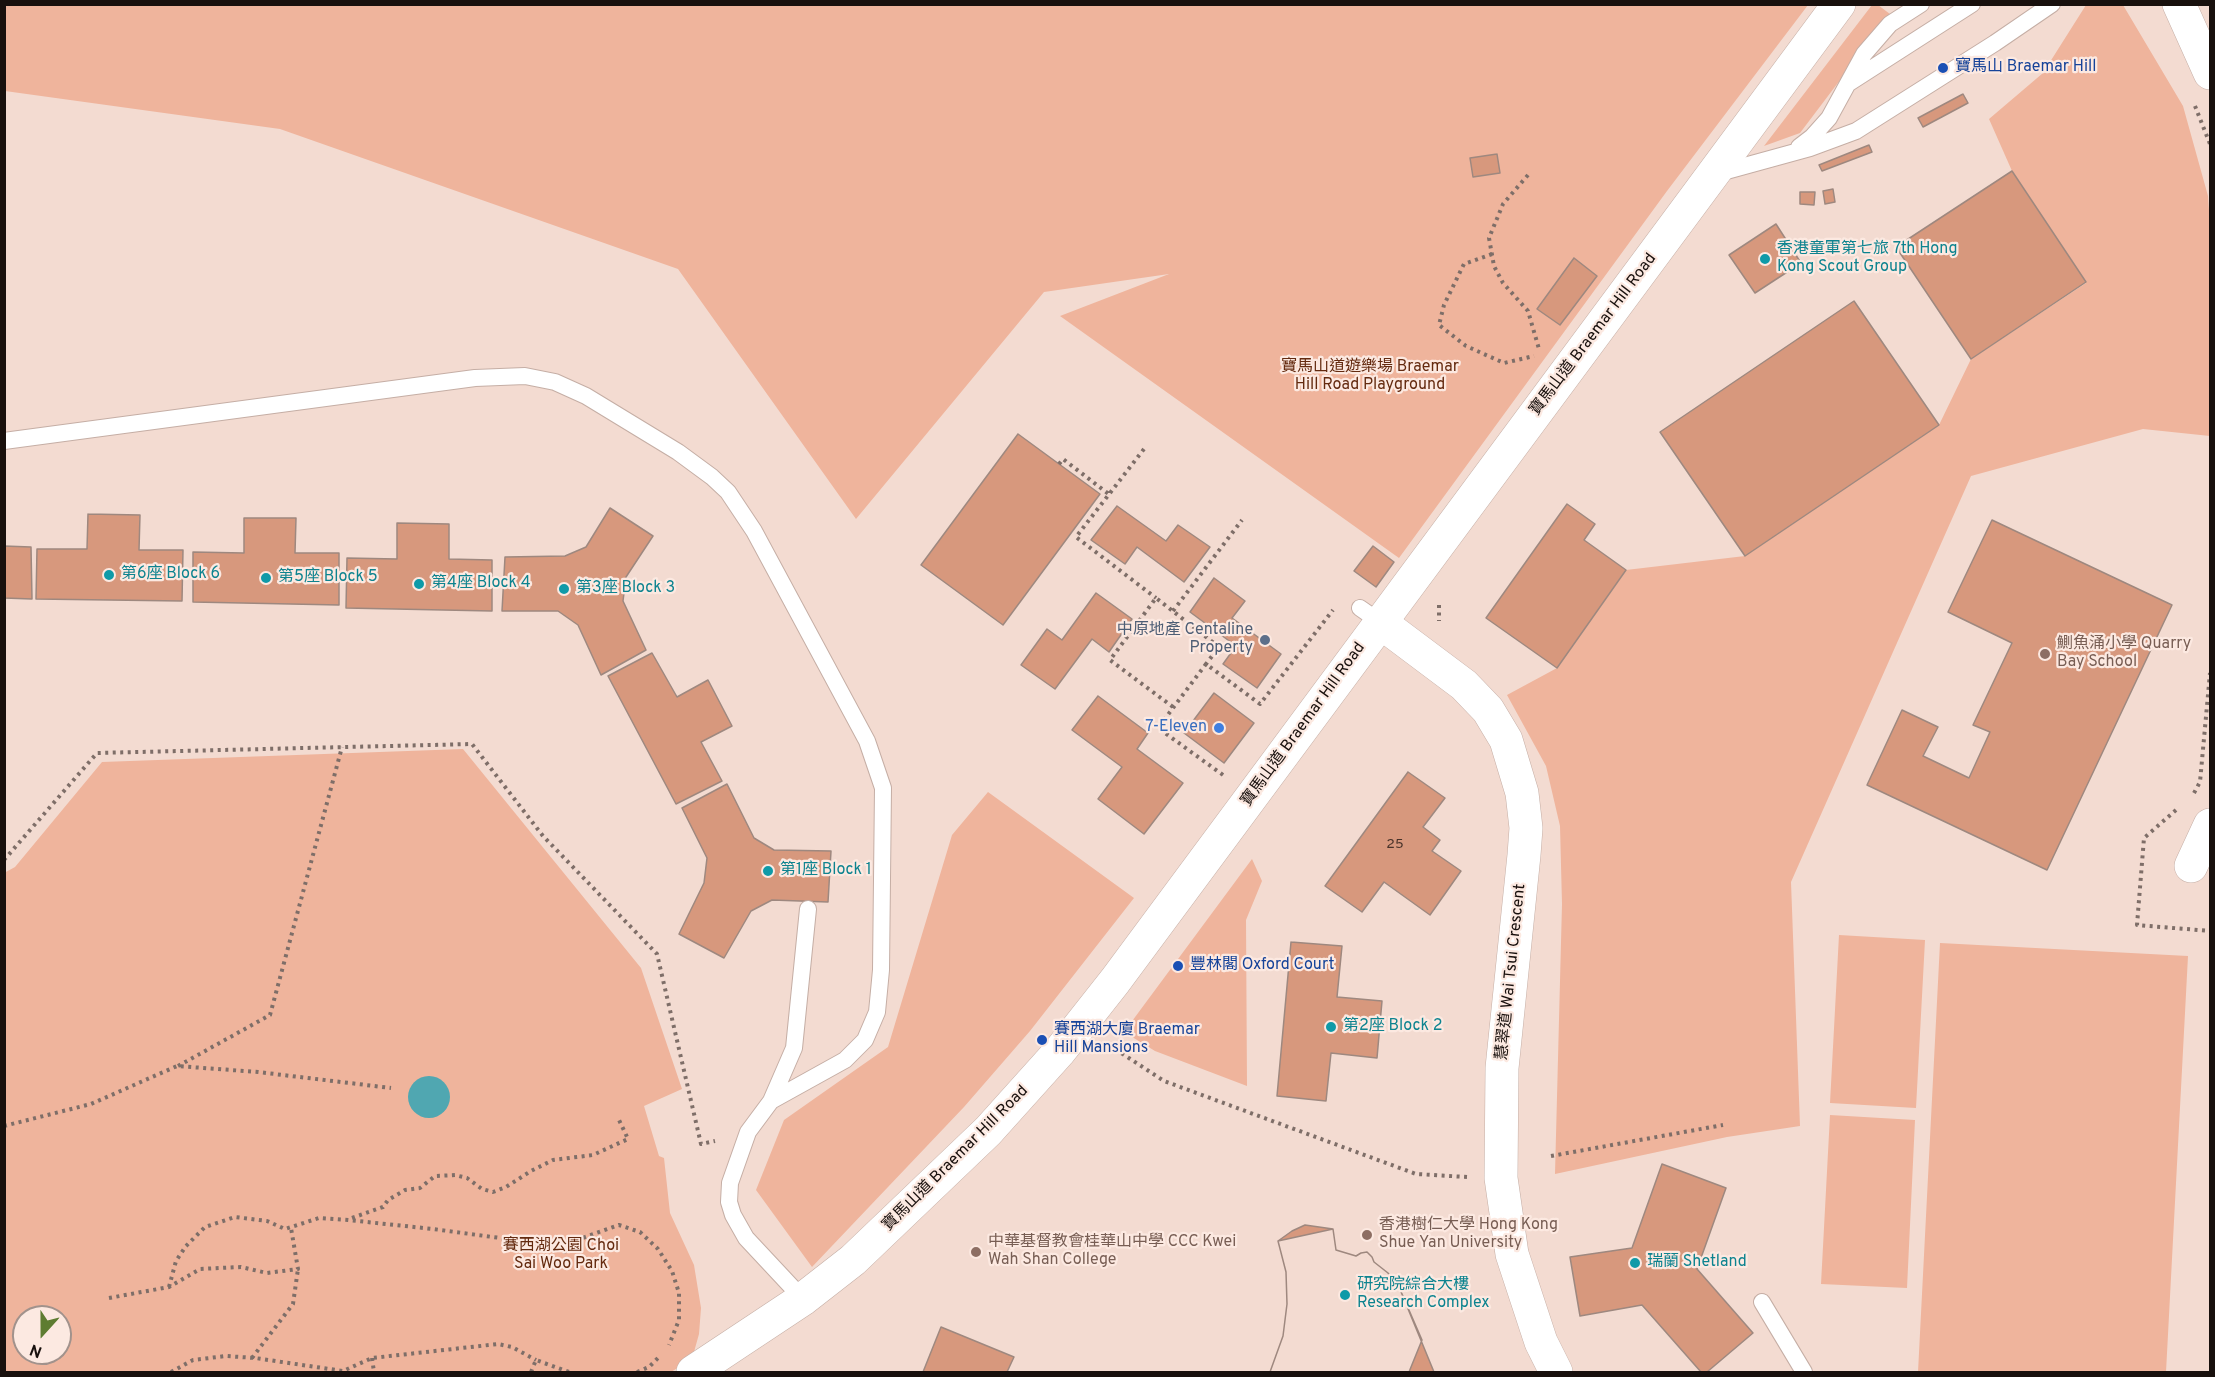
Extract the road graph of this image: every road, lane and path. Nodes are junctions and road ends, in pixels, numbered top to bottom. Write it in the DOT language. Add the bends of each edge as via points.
graph roads {
  1 [pos="1839,4"];
  2 [pos="1921,4"];
  3 [pos="1972,4"];
  4 [pos="2052,4"];
  5 [pos="2179,4"];
  6 [pos="2211,73"];
  7 [pos="1847,84"];
  8 [pos="1793,151"];
  9 [pos="1528,175"];
  10 [pos="1714,175"];
  11 [pos="1492,254"];
  12 [pos="4,441"];
  13 [pos="1144,449"];
  14 [pos="1059,464"];
  15 [pos="1110,495"];
  16 [pos="1242,520"];
  17 [pos="1156,598"];
  18 [pos="1438,600"];
  19 [pos="1338,604"];
  20 [pos="1173,611"];
  21 [pos="1370,615"];
  22 [pos="1438,621"];
  23 [pos="1206,664"];
  24 [pos="1173,707"];
  25 [pos="342,747"];
  26 [pos="1227,778"];
  27 [pos="2211,825"];
  28 [pos="4,860"];
  29 [pos="2191,866"];
  30 [pos="808,909"];
  31 [pos="1102,1041"];
  32 [pos="177,1066"];
  33 [pos="391,1088"];
  34 [pos="771,1101"];
  35 [pos="619,1120"];
  36 [pos="1723,1125"];
  37 [pos="4,1126"];
  38 [pos="748,1132"];
  39 [pos="1551,1156"];
  40 [pos="1460,1177"];
  41 [pos="348,1220"];
  42 [pos="291,1228"];
  43 [pos="563,1243"];
  44 [pos="567,1258"];
  45 [pos="298,1269"];
  46 [pos="169,1287"];
  47 [pos="109,1298"];
  48 [pos="803,1299"];
  49 [pos="1762,1302"];
  50 [pos="668,1346"];
  51 [pos="662,1353"];
  52 [pos="252,1358"];
  53 [pos="372,1358"];
  54 [pos="536,1360"];
  55 [pos="171,1372"];
  56 [pos="374,1372"];
  57 [pos="531,1372"];
  58 [pos="569,1372"];
  59 [pos="637,1372"];
  60 [pos="693,1372"];
  61 [pos="1556,1372"];
  62 [pos="1804,1372"];
  1 -- 10 [label="street, 寶馬山道 Braemar Hill Road"];
  2 -- 7 [label="lane" via="1890,24 1864,54"];
  3 -- 7 [label="lane"];
  4 -- 8 [label="lane" via="1856,131"];
  5 -- 6 [label="street"];
  7 -- 8 [label="lane" via="1829,117"];
  8 -- 10 [label="lane"];
  9 -- 11 [label="path" via="1503,204 1489,238"];
  10 -- 21 [label="street, 寶馬山道 Braemar Hill Road"];
  11 -- 11 [label="path" via="1464,264 1439,325 1466,346 1504,363 1540,355 1528,311 1503,284"];
  12 -- 34 [label="lane" via="475,378 525,376 555,382 586,396 712,477 728,492 754,531 867,741 884,788 877,1012 865,1040 845,1059"];
  13 -- 15 [label="path"];
  14 -- 15 [label="path" via="1063,459"];
  15 -- 17 [label="path" via="1076,537"];
  16 -- 20 [label="path"];
  17 -- 20 [label="path"];
  17 -- 24 [label="path" via="1110,660"];
  18 -- 22 [label="path"];
  19 -- 23 [label="path" via="1260,704"];
  20 -- 23 [label="path" via="1219,647"];
  21 -- 48 [label="street, 寶馬山道 Braemar Hill Road" via="1115,981 1059,1052 988,1131 891,1225"];
  21 -- 61 [label="street, 慧翠道 Wai Tsui Crescent" via="1464,685 1488,710 1506,740 1522,793 1526,828 1502,1068 1501,1178 1512,1254 1541,1342"];
  23 -- 24 [label="path"];
  24 -- 26 [label="path" via="1158,728"];
  25 -- 28 [label="path" via="97,753"];
  25 -- 32 [label="path" via="270,1015"];
  25 -- 38 [label="path" via="472,744 543,836 657,954 701,1144"];
  27 -- 29 [label="street"];
  30 -- 34 [label="lane" via="794,1048"];
  31 -- 40 [label="path" via="1164,1081 1416,1174"];
  32 -- 33 [label="path"];
  32 -- 37 [label="path" via="91,1104"];
  34 -- 38 [label="lane"];
  35 -- 41 [label="path" via="628,1139 593,1155 553,1160 494,1192 467,1178 435,1176 420,1188 405,1190 388,1200 383,1207"];
  36 -- 39 [label="path"];
  38 -- 48 [label="lane" via="730,1184 733,1215 746,1238"];
  41 -- 42 [label="path" via="319,1218"];
  41 -- 43 [label="path"];
  42 -- 45 [label="path"];
  42 -- 46 [label="path" via="235,1217 205,1227 176,1261"];
  43 -- 44 [label="path"];
  43 -- 50 [label="path" via="619,1226 640,1232 658,1249 672,1271 679,1293 678,1320"];
  45 -- 46 [label="path" via="267,1273 241,1267 201,1269"];
  45 -- 52 [label="path" via="293,1304"];
  46 -- 47 [label="path"];
  48 -- 60 [label="street, 寶馬山道 Braemar Hill Road"];
  49 -- 62 [label="lane"];
  51 -- 59 [label="path" via="649,1367"];
  52 -- 53 [label="path" via="343,1371"];
  52 -- 55 [label="path" via="193,1360"];
  53 -- 54 [label="path" via="498,1344"];
  53 -- 56 [label="path"];
  54 -- 57 [label="path"];
  54 -- 58 [label="path"];
}
